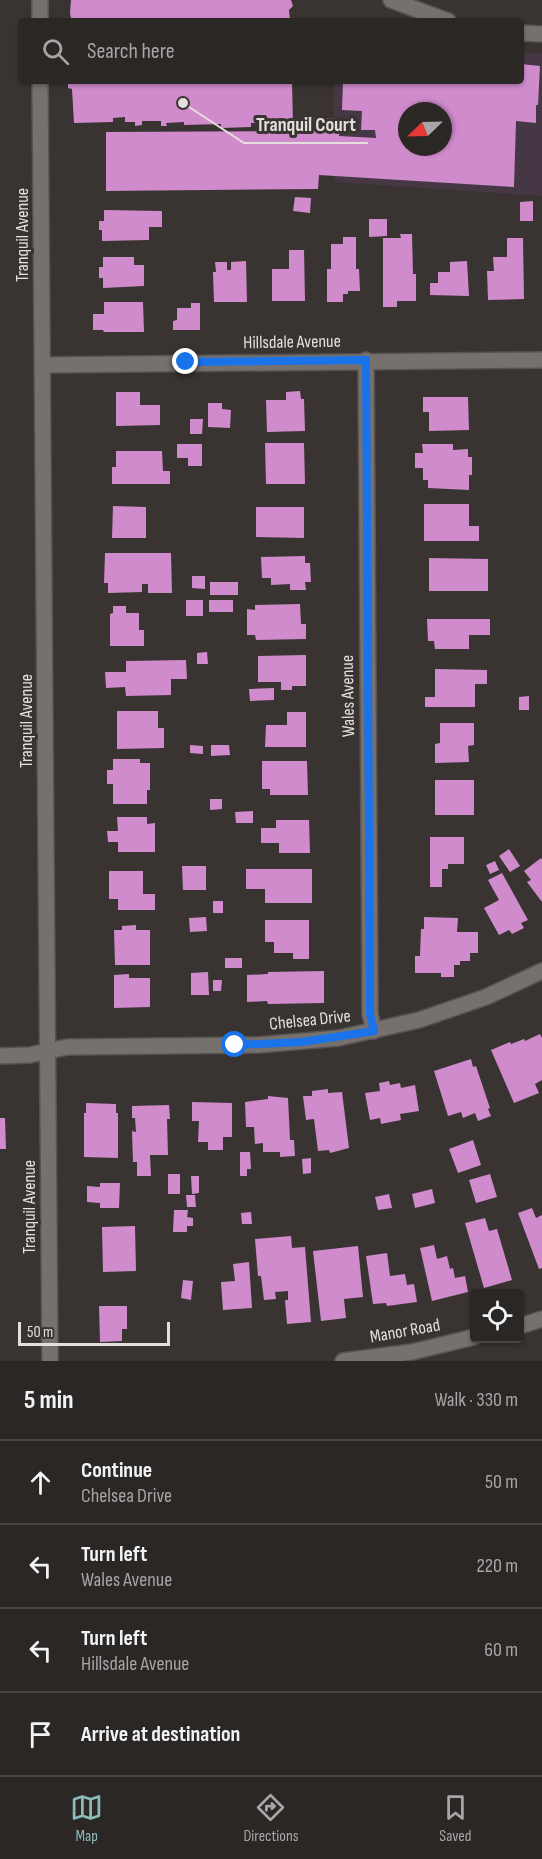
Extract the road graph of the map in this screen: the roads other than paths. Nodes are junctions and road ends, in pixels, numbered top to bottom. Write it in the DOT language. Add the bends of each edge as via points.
graph roads {
  1 [pos="40,0"];
  2 [pos="391,0"];
  3 [pos="40,18"];
  4 [pos="440,18"];
  5 [pos="524,33"];
  6 [pos="542,34"];
  7 [pos="40,84"];
  8 [pos="366,360"];
  9 [pos="542,360"];
  10 [pos="42,365"];
  11 [pos="542,971"];
  12 [pos="374,1031"];
  13 [pos="47,1050"];
  14 [pos="0,1056"];
  15 [pos="542,1319"];
  16 [pos="524,1324"];
  17 [pos="470,1338"];
  18 [pos="373,1359"];
  19 [pos="50,1361"];
  20 [pos="343,1361"];
  1 -- 3 [label="street"];
  2 -- 4 [label="street"];
  5 -- 6 [label="street"];
  7 -- 10 [label="street, Tranquil Avenue"];
  8 -- 9 [label="street, Hillsdale Avenue"];
  8 -- 10 [label="street, Hillsdale Avenue"];
  8 -- 12 [label="street, Wales Avenue" via="370,1014"];
  10 -- 13 [label="street, Tranquil Avenue"];
  11 -- 12 [label="street, Chelsea Drive" via="464,1005"];
  12 -- 13 [label="street, Chelsea Drive" via="276,1044 76,1046"];
  13 -- 14 [label="street, Chelsea Drive"];
  13 -- 19 [label="street, Tranquil Avenue"];
  15 -- 16 [label="street"];
  17 -- 18 [label="street, Manor Road"];
  18 -- 20 [label="street, Manor Road"];
}
